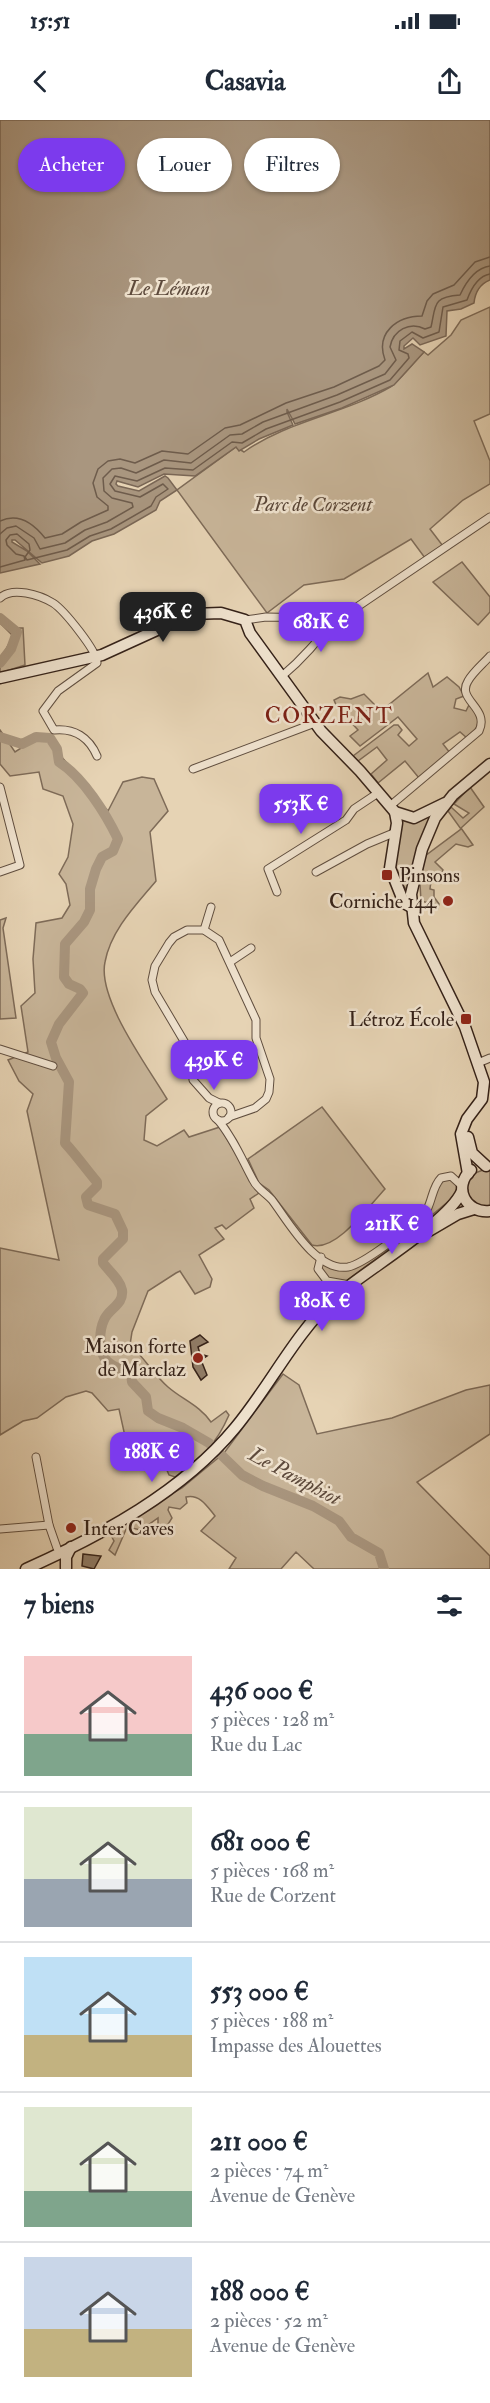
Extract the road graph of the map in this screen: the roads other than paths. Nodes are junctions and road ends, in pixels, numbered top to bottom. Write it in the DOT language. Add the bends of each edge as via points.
graph roads {
  1 [pos="490,517"];
  2 [pos="0,598"];
  3 [pos="328,616"];
  4 [pos="245,620"];
  5 [pos="97,656"];
  6 [pos="490,656"];
  7 [pos="281,677"];
  8 [pos="0,678"];
  9 [pos="315,723"];
  10 [pos="97,756"];
  11 [pos="490,764"];
  12 [pos="193,769"];
  13 [pos="0,787"];
  14 [pos="378,793"];
  15 [pos="445,803"];
  16 [pos="392,809"];
  17 [pos="396,832"];
  18 [pos="0,872"];
  19 [pos="316,872"];
  20 [pos="277,892"];
  21 [pos="412,904"];
  22 [pos="211,906"];
  23 [pos="204,930"];
  24 [pos="251,948"];
  25 [pos="230,962"];
  26 [pos="0,1049"];
  27 [pos="484,1061"];
  28 [pos="53,1066"];
  29 [pos="209,1098"];
  30 [pos="219,1103"];
  31 [pos="230,1107"];
  32 [pos="213,1109"];
  33 [pos="242,1112"];
  34 [pos="474,1115"];
  35 [pos="228,1118"];
  36 [pos="218,1120"];
  37 [pos="226,1130"];
  38 [pos="488,1166"];
  39 [pos="468,1174"];
  40 [pos="462,1188"];
  41 [pos="474,1209"];
  42 [pos="489,1212"];
  43 [pos="412,1240"];
  44 [pos="321,1257"];
  45 [pos="350,1285"];
  46 [pos="36,1457"];
  47 [pos="134,1511"];
  48 [pos="49,1525"];
  49 [pos="0,1529"];
  50 [pos="71,1547"];
  51 [pos="57,1548"];
  52 [pos="48,1558"];
  53 [pos="67,1568"];
  54 [pos="18,1569"];
  55 [pos="26,1569"];
  1 -- 3 [label="street" via="362,605"];
  2 -- 5 [label="street" via="14,592 58,607"];
  3 -- 4 [label="street"];
  3 -- 7 [label="street" via="328,625"];
  4 -- 5 [label="street" via="222,613 195,613"];
  4 -- 7 [label="street" via="248,631"];
  5 -- 8 [label="street"];
  5 -- 10 [label="street" via="97,663 58,692 43,711 54,730 81,735"];
  6 -- 16 [label="street" via="466,687 466,694 481,713 479,731"];
  7 -- 9 [label="street"];
  9 -- 12 [label="street"];
  9 -- 14 [label="street"];
  11 -- 15 [label="street"];
  13 -- 18 [label="street" via="20,865"];
  14 -- 16 [label="street"];
  14 -- 20 [label="street" via="354,809 346,820 268,869"];
  15 -- 16 [label="street" via="414,818"];
  15 -- 21 [label="street" via="429,831 418,863"];
  16 -- 17 [label="street"];
  17 -- 19 [label="street"];
  17 -- 21 [label="street" via="390,864 394,883"];
  21 -- 27 [label="street" via="414,923"];
  22 -- 23 [label="street"];
  23 -- 25 [label="street" via="219,940"];
  23 -- 29 [label="street" via="187,930 174,937 155,966 152,980 155,993 191,1053 193,1080"];
  24 -- 25 [label="street"];
  25 -- 33 [label="street" via="256,1020 256,1038 271,1086 260,1105"];
  26 -- 28 [label="street"];
  27 -- 34 [label="street" via="489,1084"];
  29 -- 30 [label="street"];
  29 -- 32 [label="street"];
  30 -- 31 [label="street"];
  30 -- 32 [label="street"];
  31 -- 33 [label="street"];
  31 -- 35 [label="street"];
  32 -- 36 [label="street"];
  33 -- 35 [label="street"];
  34 -- 38 [label="street" via="468,1143 474,1156"];
  34 -- 39 [label="street" via="463,1126 461,1138"];
  35 -- 36 [label="street"];
  35 -- 37 [label="street"];
  36 -- 37 [label="street"];
  37 -- 44 [label="street" via="257,1187 270,1197 305,1246"];
  38 -- 39 [label="street"];
  39 -- 40 [label="street"];
  40 -- 41 [label="street" via="466,1202"];
  40 -- 43 [label="street" via="454,1204"];
  40 -- 44 [label="street" via="451,1176 439,1179 423,1216 358,1264 338,1267"];
  41 -- 42 [label="street"];
  41 -- 43 [label="street"];
  43 -- 45 [label="street"];
  44 -- 45 [label="street" via="318,1269 327,1281"];
  45 -- 47 [label="street" via="311,1323 236,1428 190,1473"];
  46 -- 48 [label="street"];
  47 -- 50 [label="street"];
  47 -- 51 [label="street"];
  48 -- 49 [label="street"];
  48 -- 51 [label="street"];
  50 -- 52 [label="street"];
  50 -- 53 [label="street" via="66,1557"];
  51 -- 54 [label="street"];
  52 -- 53 [label="street"];
  52 -- 55 [label="street"];
}
